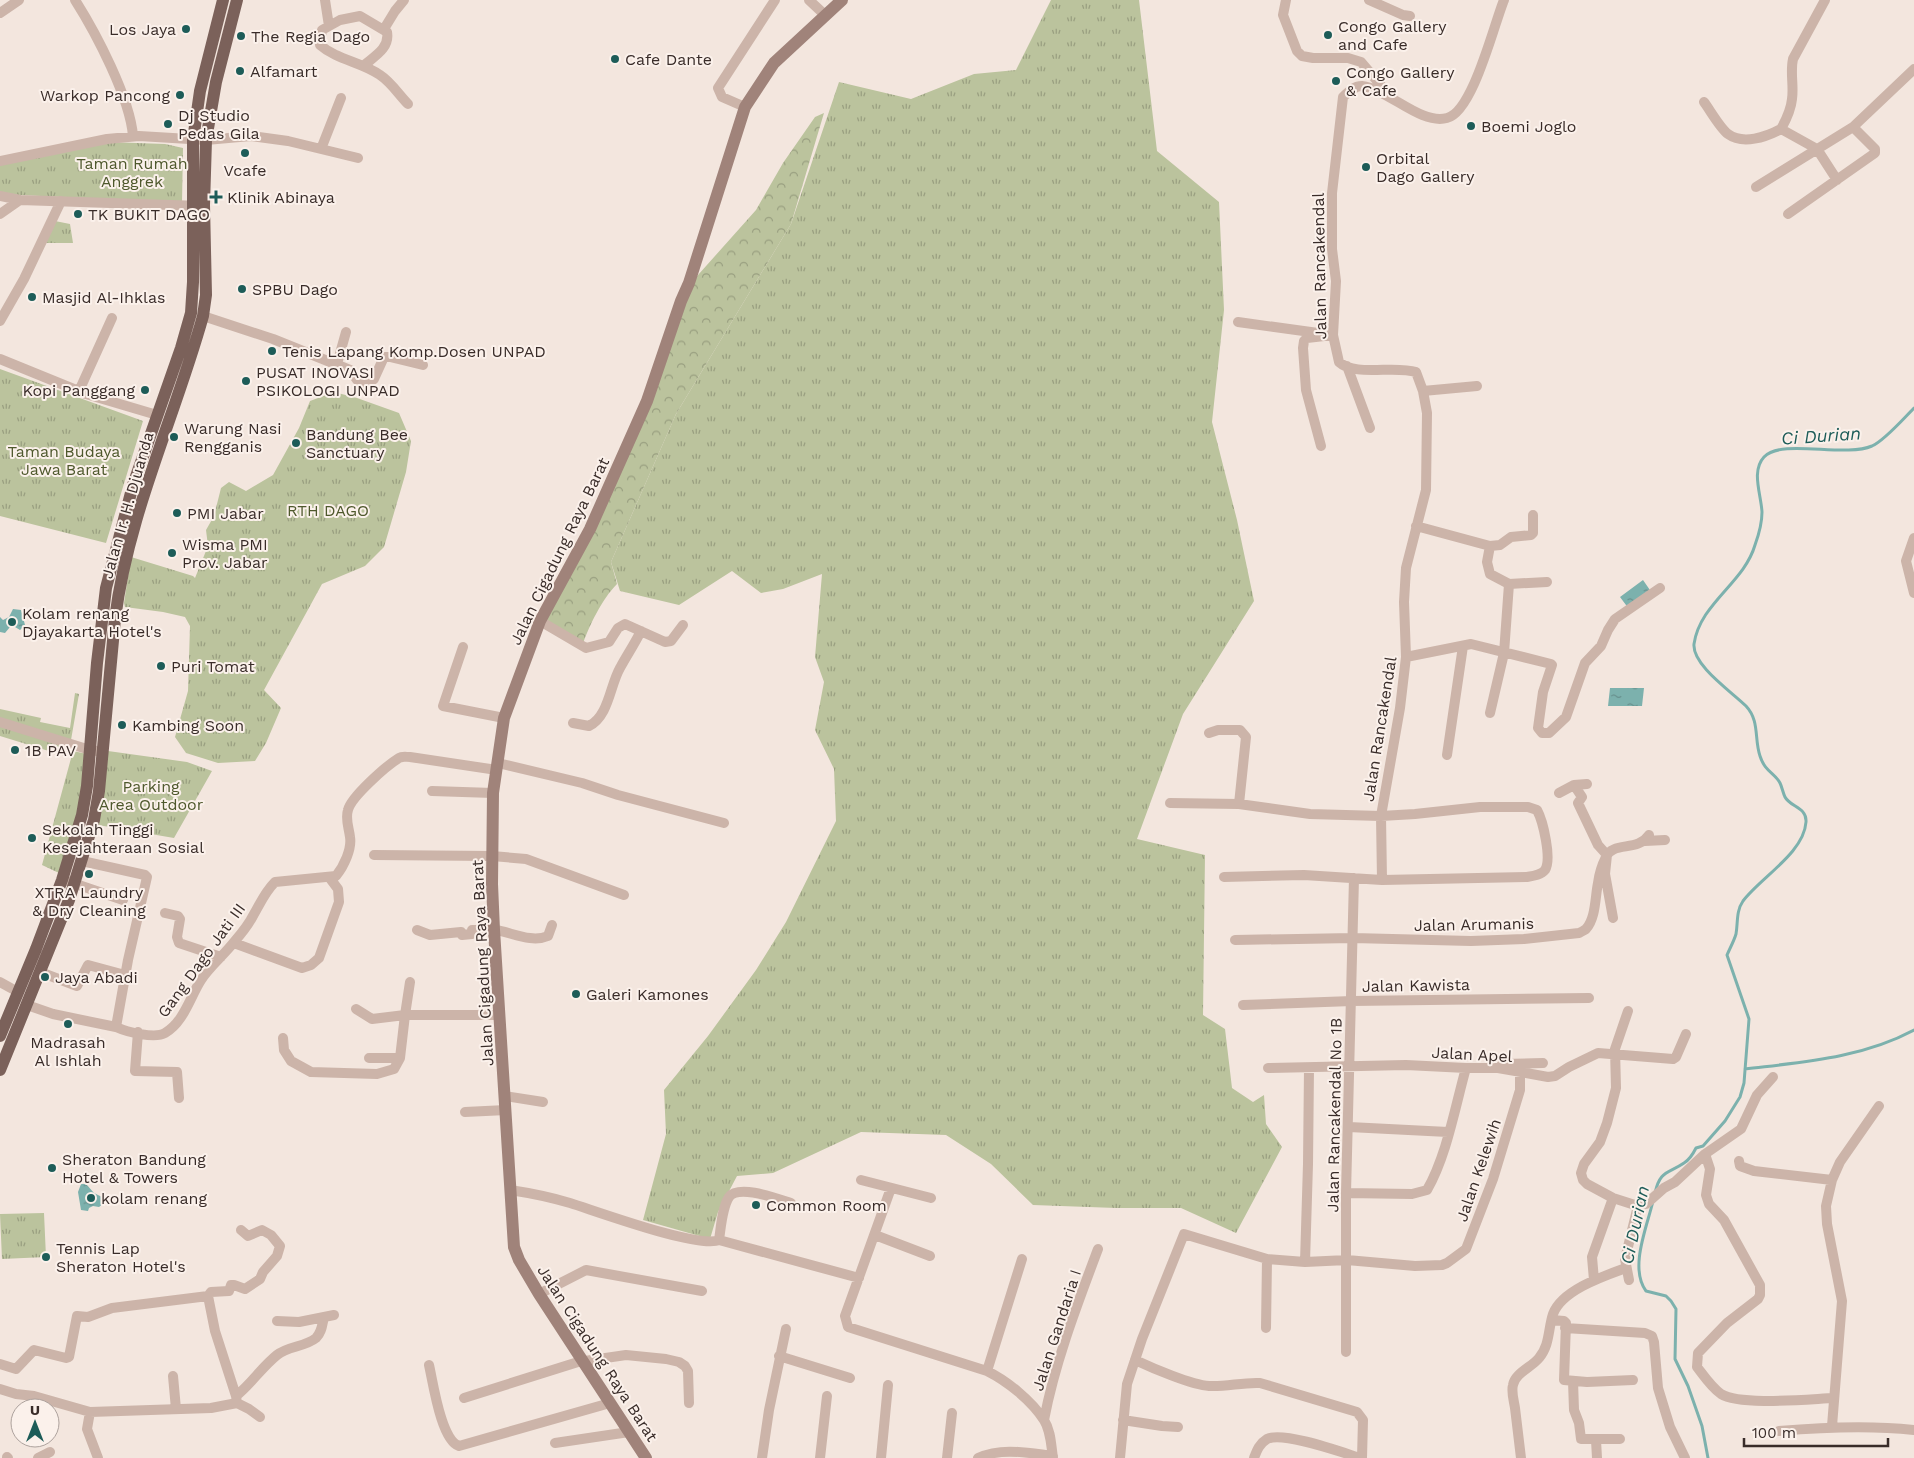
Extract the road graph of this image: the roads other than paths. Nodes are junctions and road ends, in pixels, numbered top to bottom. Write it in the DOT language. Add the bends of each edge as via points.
graph roads {
  1 [pos="19,0"];
  2 [pos="75,0"];
  3 [pos="223,0"];
  4 [pos="237,0"];
  5 [pos="325,0"];
  6 [pos="404,0"];
  7 [pos="775,0"];
  8 [pos="809,0"];
  9 [pos="842,0"];
  10 [pos="1286,0"];
  11 [pos="1369,0"];
  12 [pos="1504,0"];
  13 [pos="1824,0"];
  14 [pos="0,14"];
  15 [pos="1410,16"];
  16 [pos="820,19"];
  17 [pos="329,26"];
  18 [pos="384,29"];
  19 [pos="363,66"];
  20 [pos="1914,69"];
  21 [pos="1390,97"];
  22 [pos="340,98"];
  23 [pos="1704,102"];
  24 [pos="408,104"];
  25 [pos="745,107"];
  26 [pos="1853,127"];
  27 [pos="1781,130"];
  28 [pos="133,136"];
  29 [pos="199,140"];
  30 [pos="320,149"];
  31 [pos="1817,149"];
  32 [pos="358,158"];
  33 [pos="0,161"];
  34 [pos="1837,180"];
  35 [pos="1756,187"];
  36 [pos="0,196"];
  37 [pos="20,200"];
  38 [pos="61,201"];
  39 [pos="198,206"];
  40 [pos="0,214"];
  41 [pos="1788,214"];
  42 [pos="203,316"];
  43 [pos="112,318"];
  44 [pos="0,321"];
  45 [pos="1238,322"];
  46 [pos="346,332"];
  47 [pos="1333,332"];
  48 [pos="0,360"];
  49 [pos="337,364"];
  50 [pos="422,365"];
  51 [pos="1347,366"];
  52 [pos="1477,386"];
  53 [pos="79,391"];
  54 [pos="1423,391"];
  55 [pos="157,415"];
  56 [pos="170,419"];
  57 [pos="1370,428"];
  58 [pos="1321,446"];
  59 [pos="1533,514"];
  60 [pos="1416,526"];
  61 [pos="1914,538"];
  62 [pos="1490,546"];
  63 [pos="1547,582"];
  64 [pos="1509,584"];
  65 [pos="1660,588"];
  66 [pos="1914,594"];
  67 [pos="540,621"];
  68 [pos="683,626"];
  69 [pos="641,631"];
  70 [pos="1463,646"];
  71 [pos="463,647"];
  72 [pos="1504,653"];
  73 [pos="1406,657"];
  74 [pos="1490,713"];
  75 [pos="504,718"];
  76 [pos="0,722"];
  77 [pos="573,723"];
  78 [pos="1209,733"];
  79 [pos="96,750"];
  80 [pos="1447,755"];
  81 [pos="497,766"];
  82 [pos="1587,784"];
  83 [pos="1574,785"];
  84 [pos="432,791"];
  85 [pos="493,793"];
  86 [pos="1559,793"];
  87 [pos="1170,803"];
  88 [pos="1239,804"];
  89 [pos="1381,816"];
  90 [pos="724,823"];
  91 [pos="1666,840"];
  92 [pos="374,855"];
  93 [pos="1607,855"];
  94 [pos="492,856"];
  95 [pos="82,861"];
  96 [pos="1224,876"];
  97 [pos="329,877"];
  98 [pos="1354,878"];
  99 [pos="1382,880"];
  100 [pos="68,882"];
  101 [pos="624,895"];
  102 [pos="123,900"];
  103 [pos="165,912"];
  104 [pos="1613,918"];
  105 [pos="552,925"];
  106 [pos="417,930"];
  107 [pos="494,930"];
  108 [pos="1353,938"];
  109 [pos="1235,940"];
  110 [pos="234,943"];
  111 [pos="221,957"];
  112 [pos="40,972"];
  113 [pos="125,975"];
  114 [pos="0,982"];
  115 [pos="410,982"];
  116 [pos="18,992"];
  117 [pos="1589,998"];
  118 [pos="1352,1001"];
  119 [pos="27,1005"];
  120 [pos="1243,1005"];
  121 [pos="356,1009"];
  122 [pos="1628,1011"];
  123 [pos="405,1015"];
  124 [pos="500,1015"];
  125 [pos="4,1016"];
  126 [pos="116,1028"];
  127 [pos="138,1032"];
  128 [pos="1686,1034"];
  129 [pos="0,1036"];
  130 [pos="283,1038"];
  131 [pos="1614,1056"];
  132 [pos="369,1058"];
  133 [pos="400,1058"];
  134 [pos="1543,1064"];
  135 [pos="1350,1065"];
  136 [pos="1268,1068"];
  137 [pos="1309,1068"];
  138 [pos="1466,1068"];
  139 [pos="1498,1068"];
  140 [pos="0,1070"];
  141 [pos="1520,1072"];
  142 [pos="1773,1077"];
  143 [pos="506,1096"];
  144 [pos="179,1098"];
  145 [pos="543,1102"];
  146 [pos="1879,1106"];
  147 [pos="506,1110"];
  148 [pos="465,1112"];
  149 [pos="1349,1128"];
  150 [pos="1448,1132"];
  151 [pos="1705,1154"];
  152 [pos="1739,1161"];
  153 [pos="861,1180"];
  154 [pos="1832,1180"];
  155 [pos="891,1188"];
  156 [pos="510,1190"];
  157 [pos="1346,1193"];
  158 [pos="931,1198"];
  159 [pos="1613,1198"];
  160 [pos="791,1203"];
  161 [pos="1639,1206"];
  162 [pos="241,1230"];
  163 [pos="875,1235"];
  164 [pos="719,1240"];
  165 [pos="1098,1249"];
  166 [pos="930,1256"];
  167 [pos="1022,1258"];
  168 [pos="1268,1259"];
  169 [pos="1347,1260"];
  170 [pos="1305,1262"];
  171 [pos="1626,1268"];
  172 [pos="859,1278"];
  173 [pos="1594,1280"];
  174 [pos="1629,1280"];
  175 [pos="702,1291"];
  176 [pos="539,1294"];
  177 [pos="208,1296"];
  178 [pos="334,1315"];
  179 [pos="324,1317"];
  180 [pos="1552,1320"];
  181 [pos="277,1321"];
  182 [pos="1266,1328"];
  183 [pos="1565,1328"];
  184 [pos="786,1329"];
  185 [pos="1346,1352"];
  186 [pos="779,1356"];
  187 [pos="1135,1360"];
  188 [pos="583,1361"];
  189 [pos="0,1364"];
  190 [pos="429,1365"];
  191 [pos="987,1371"];
  192 [pos="174,1376"];
  193 [pos="850,1378"];
  194 [pos="1633,1380"];
  195 [pos="1573,1381"];
  196 [pos="888,1385"];
  197 [pos="0,1389"];
  198 [pos="828,1396"];
  199 [pos="464,1398"];
  200 [pos="1834,1398"];
  201 [pos="236,1400"];
  202 [pos="610,1403"];
  203 [pos="688,1403"];
  204 [pos="176,1409"];
  205 [pos="90,1412"];
  206 [pos="952,1413"];
  207 [pos="260,1417"];
  208 [pos="1044,1420"];
  209 [pos="1124,1420"];
  210 [pos="1832,1426"];
  211 [pos="1178,1427"];
  212 [pos="1914,1430"];
  213 [pos="1779,1431"];
  214 [pos="629,1432"];
  215 [pos="1620,1439"];
  216 [pos="1596,1440"];
  217 [pos="555,1444"];
  218 [pos="50,1452"];
  219 [pos="1053,1457"];
  220 [pos="38,1458"];
  221 [pos="98,1458"];
  222 [pos="646,1458"];
  223 [pos="762,1458"];
  224 [pos="820,1458"];
  225 [pos="881,1458"];
  226 [pos="947,1458"];
  227 [pos="978,1458"];
  228 [pos="1120,1458"];
  229 [pos="1254,1458"];
  230 [pos="1361,1458"];
  231 [pos="1521,1458"];
  232 [pos="1597,1458"];
  233 [pos="1685,1458"];
  1 -- 14 [label="street"];
  2 -- 28 [label="street" via="119,85"];
  3 -- 29 [label="main road, Jalan Ir. H. Djuanda" via="200,91"];
  4 -- 29 [label="main road, Jalan Ir. H. Djuanda"];
  5 -- 17 [label="street"];
  6 -- 18 [label="street"];
  7 -- 25 [label="street" via="718,88 722,97"];
  8 -- 16 [label="street"];
  9 -- 16 [label="street, Jalan Cigadung Raya Barat"];
  10 -- 21 [label="street" via="1283,15 1296,51 1302,56 1348,58 1361,62"];
  11 -- 15 [label="street"];
  12 -- 21 [label="street, Jalan Rancakendal" via="1475,83 1459,111 1446,119 1434,117 1406,108"];
  13 -- 27 [label="street" via="1793,59 1792,100"];
  16 -- 25 [label="street, Jalan Cigadung Raya Barat" via="774,63"];
  17 -- 18 [label="street" via="360,16"];
  17 -- 19 [label="street" via="322,30 320,45"];
  18 -- 19 [label="street" via="388,40 384,48"];
  19 -- 24 [label="street" via="382,76"];
  20 -- 26 [label="street"];
  21 -- 47 [label="street, Jalan Rancakendal" via="1361,86 1343,97 1332,193 1332,249 1336,281"];
  22 -- 30 [label="street"];
  23 -- 27 [label="street" via="1727,133 1736,138 1758,139"];
  25 -- 67 [label="street, Jalan Cigadung Raya Barat" via="689,283 647,401 590,529"];
  26 -- 31 [label="street"];
  26 -- 34 [label="street" via="1875,151"];
  27 -- 31 [label="street"];
  28 -- 29 [label="street"];
  28 -- 33 [label="street"];
  29 -- 30 [label="street" via="251,136"];
  29 -- 39 [label="main road, Jalan Ir. H. Djuanda"];
  30 -- 32 [label="street"];
  31 -- 34 [label="street"];
  31 -- 35 [label="street"];
  34 -- 41 [label="street"];
  36 -- 37 [label="street"];
  37 -- 38 [label="street"];
  37 -- 40 [label="street"];
  38 -- 39 [label="street"];
  38 -- 44 [label="street"];
  39 -- 42 [label="main road, Jalan Ir. H. Djuanda" via="206,295"];
  39 -- 55 [label="main road, Jalan Ir. H. Djuanda" via="191,313"];
  42 -- 49 [label="street"];
  42 -- 56 [label="main road, Jalan Ir. H. Djuanda"];
  43 -- 53 [label="street"];
  45 -- 47 [label="street" via="1315,333"];
  46 -- 49 [label="street"];
  47 -- 51 [label="street, Jalan Rancakendal" via="1338,362"];
  47 -- 58 [label="street" via="1307,338 1302,348 1306,390"];
  48 -- 53 [label="street"];
  49 -- 50 [label="street" via="350,370 365,385 374,379 384,357"];
  51 -- 54 [label="street, Jalan Rancakendal" via="1416,372"];
  51 -- 57 [label="street"];
  52 -- 54 [label="street"];
  53 -- 55 [label="street"];
  54 -- 60 [label="street, Jalan Rancakendal" via="1427,413 1426,490"];
  55 -- 56 [label="main road"];
  55 -- 79 [label="main road, Jalan Ir. H. Djuanda" via="130,494 106,588"];
  56 -- 79 [label="main road, Jalan Ir. H. Djuanda" via="139,514 116,602"];
  59 -- 62 [label="street" via="1531,535 1511,537"];
  60 -- 62 [label="street"];
  60 -- 73 [label="street, Jalan Rancakendal" via="1406,568"];
  61 -- 66 [label="street" via="1906,561"];
  62 -- 64 [label="street" via="1487,562 1490,574"];
  63 -- 64 [label="street"];
  64 -- 72 [label="street"];
  65 -- 72 [label="street" via="1615,619 1600,647 1584,663 1566,716 1548,733 1542,733 1538,728 1543,692 1552,665"];
  67 -- 69 [label="street" via="586,648 609,642 618,628 625,624"];
  67 -- 75 [label="street, Jalan Cigadung Raya Barat"];
  68 -- 69 [label="street" via="669,642"];
  69 -- 77 [label="street" via="620,668 602,713 589,726"];
  70 -- 72 [label="street" via="1481,646"];
  70 -- 73 [label="street"];
  70 -- 80 [label="street"];
  71 -- 75 [label="street" via="443,706"];
  72 -- 74 [label="street"];
  73 -- 89 [label="street, Jalan Rancakendal"];
  75 -- 81 [label="street, Jalan Cigadung Raya Barat"];
  76 -- 79 [label="street"];
  78 -- 88 [label="street" via="1240,730 1246,737"];
  79 -- 95 [label="main road, Jalan Ir. H. Djuanda" via="97,808"];
  79 -- 100 [label="main road, Jalan Ir. H. Djuanda"];
  81 -- 85 [label="street, Jalan Cigadung Raya Barat"];
  81 -- 90 [label="street" via="582,783"];
  81 -- 97 [label="street" via="400,758 372,780 348,807 350,847 338,874"];
  82 -- 83 [label="street"];
  83 -- 86 [label="street"];
  83 -- 93 [label="street" via="1582,797 1578,803 1595,839"];
  84 -- 85 [label="street"];
  85 -- 94 [label="street, Jalan Cigadung Raya Barat"];
  87 -- 88 [label="street"];
  88 -- 89 [label="street" via="1310,814"];
  89 -- 99 [label="street, Jalan Rancakendal"];
  89 -- 99 [label="street" via="1480,808 1533,808 1541,819 1546,838 1545,870 1539,874 1526,877"];
  91 -- 93 [label="street" via="1647,838 1638,845 1617,848"];
  92 -- 94 [label="street"];
  93 -- 104 [label="street" via="1605,874"];
  93 -- 108 [label="street, Jalan Arumanis" via="1591,919 1586,930 1579,933 1472,941"];
  94 -- 101 [label="street" via="526,859"];
  94 -- 107 [label="street, Jalan Cigadung Raya Barat"];
  95 -- 100 [label="main road, Jalan Ir. H. Djuanda"];
  95 -- 113 [label="street" via="147,877"];
  96 -- 98 [label="street"];
  97 -- 110 [label="street, Gang Dago Jati III" via="275,882"];
  97 -- 110 [label="street" via="338,889 340,900 319,958 311,965 302,968"];
  98 -- 99 [label="street"];
  98 -- 108 [label="street, Jalan Rancakendal No 1B"];
  100 -- 102 [label="street"];
  100 -- 112 [label="main road, Jalan Ir. H. Djuanda"];
  100 -- 116 [label="main road, Jalan Ir. H. Djuanda"];
  103 -- 111 [label="street" via="180,919 179,943"];
  105 -- 107 [label="street" via="548,936 540,939"];
  106 -- 107 [label="street" via="430,935 461,932 462,935 472,934 472,930"];
  107 -- 124 [label="street, Jalan Cigadung Raya Barat"];
  108 -- 109 [label="street, Jalan Arumanis"];
  108 -- 118 [label="street, Jalan Rancakendal No 1B"];
  110 -- 111 [label="street, Gang Dago Jati III"];
  111 -- 127 [label="street, Gang Dago Jati III" via="204,976 172,1027 156,1035"];
  112 -- 113 [label="street" via="77,986 88,965"];
  112 -- 119 [label="main road, Jalan Ir. H. Djuanda"];
  113 -- 126 [label="street"];
  114 -- 116 [label="street"];
  115 -- 123 [label="street"];
  116 -- 125 [label="main road, Jalan Ir. H. Djuanda"];
  117 -- 118 [label="street, Jalan Kawista"];
  118 -- 120 [label="street, Jalan Kawista"];
  118 -- 135 [label="street, Jalan Rancakendal No 1B"];
  119 -- 126 [label="street, Gang Dago Jati III"];
  119 -- 140 [label="main road, Jalan Ir. H. Djuanda"];
  121 -- 123 [label="street" via="372,1019"];
  122 -- 131 [label="street"];
  123 -- 124 [label="street"];
  123 -- 133 [label="street"];
  124 -- 143 [label="street, Jalan Cigadung Raya Barat"];
  125 -- 129 [label="main road, Jalan Ir. H. Djuanda"];
  126 -- 127 [label="street, Gang Dago Jati III"];
  127 -- 144 [label="street" via="135,1071 178,1072"];
  128 -- 131 [label="street, Jalan Apel" via="1673,1059"];
  130 -- 133 [label="street" via="284,1050 291,1061 311,1072 377,1074 394,1069"];
  131 -- 141 [label="street, Jalan Apel" via="1598,1053 1555,1076"];
  131 -- 159 [label="street" via="1616,1088 1607,1123 1600,1142 1581,1173 1587,1184"];
  132 -- 133 [label="street"];
  134 -- 139 [label="street" via="1503,1064"];
  135 -- 137 [label="street, Jalan Apel"];
  135 -- 138 [label="street, Jalan Apel"];
  135 -- 149 [label="street, Jalan Rancakendal No 1B"];
  136 -- 137 [label="street, Jalan Apel"];
  137 -- 170 [label="street"];
  138 -- 139 [label="street, Jalan Apel"];
  138 -- 150 [label="street"];
  139 -- 141 [label="street, Jalan Apel"];
  141 -- 169 [label="street, Jalan Kelewih" via="1520,1090 1500,1157 1466,1249 1442,1265"];
  142 -- 151 [label="street" via="1757,1095 1741,1129"];
  143 -- 145 [label="street"];
  143 -- 147 [label="street, Jalan Cigadung Raya Barat"];
  146 -- 154 [label="street" via="1840,1162"];
  147 -- 148 [label="street"];
  147 -- 156 [label="street, Jalan Cigadung Raya Barat"];
  149 -- 150 [label="street"];
  149 -- 157 [label="street, Jalan Rancakendal No 1B"];
  150 -- 157 [label="street" via="1427,1190 1412,1194"];
  151 -- 161 [label="street" via="1675,1182"];
  151 -- 200 [label="street" via="1710,1168 1706,1195 1709,1204 1724,1220 1744,1255 1760,1285 1760,1295 1698,1353 1698,1367 1720,1394 1731,1398"];
  152 -- 154 [label="street" via="1740,1166 1754,1171"];
  153 -- 155 [label="street"];
  154 -- 200 [label="street" via="1826,1206 1827,1224 1842,1301"];
  155 -- 158 [label="street"];
  155 -- 163 [label="street"];
  156 -- 164 [label="street" via="546,1196 694,1240"];
  156 -- 176 [label="street, Jalan Cigadung Raya Barat" via="514,1247"];
  157 -- 169 [label="street, Jalan Rancakendal No 1B"];
  159 -- 161 [label="street"];
  159 -- 173 [label="street" via="1592,1257"];
  160 -- 164 [label="street" via="760,1194 734,1193 725,1207"];
  161 -- 171 [label="street" via="1627,1248"];
  162 -- 177 [label="street" via="248,1236 262,1230 271,1235 280,1246 277,1256 260,1280 245,1289 231,1285 229,1291 211,1292"];
  163 -- 166 [label="street"];
  163 -- 172 [label="street"];
  164 -- 172 [label="street"];
  165 -- 208 [label="street, Jalan Gandaria I" via="1075,1310"];
  167 -- 191 [label="street"];
  168 -- 170 [label="street"];
  168 -- 182 [label="street"];
  168 -- 187 [label="street" via="1184,1234"];
  169 -- 170 [label="street"];
  169 -- 185 [label="street, Jalan Rancakendal No 1B"];
  171 -- 173 [label="street"];
  171 -- 174 [label="street"];
  172 -- 191 [label="street" via="845,1316 848,1327"];
  173 -- 180 [label="street" via="1560,1303"];
  175 -- 176 [label="street" via="586,1270"];
  176 -- 188 [label="street, Jalan Cigadung Raya Barat"];
  177 -- 189 [label="street" via="112,1308 88,1317 77,1316 69,1357 34,1350 16,1369"];
  177 -- 201 [label="street"];
  178 -- 179 [label="street"];
  179 -- 181 [label="street" via="299,1322"];
  179 -- 201 [label="street" via="317,1337 277,1355"];
  180 -- 183 [label="street" via="1564,1321"];
  180 -- 231 [label="street" via="1543,1352 1515,1378 1512,1385"];
  183 -- 195 [label="street" via="1563,1377"];
  183 -- 233 [label="street" via="1652,1336 1658,1388 1670,1427"];
  184 -- 186 [label="street"];
  186 -- 193 [label="street"];
  186 -- 223 [label="street"];
  187 -- 209 [label="street" via="1127,1384"];
  187 -- 230 [label="street" via="1200,1385 1260,1382 1357,1412 1363,1420"];
  188 -- 199 [label="street"];
  188 -- 202 [label="street, Jalan Cigadung Raya Barat"];
  188 -- 203 [label="street" via="626,1355 679,1362 688,1371"];
  190 -- 202 [label="street" via="442,1420 452,1441 459,1446"];
  191 -- 208 [label="street" via="1008,1383"];
  192 -- 204 [label="street"];
  194 -- 195 [label="street"];
  195 -- 216 [label="street" via="1574,1410 1580,1437"];
  196 -- 225 [label="street"];
  197 -- 205 [label="street"];
  198 -- 224 [label="street"];
  200 -- 210 [label="street"];
  201 -- 204 [label="street" via="211,1408"];
  201 -- 207 [label="street"];
  202 -- 214 [label="street, Jalan Cigadung Raya Barat"];
  204 -- 205 [label="street"];
  205 -- 221 [label="street" via="87,1428"];
  206 -- 226 [label="street"];
  208 -- 219 [label="street"];
  209 -- 211 [label="street"];
  209 -- 228 [label="street"];
  210 -- 212 [label="street"];
  210 -- 213 [label="street"];
  214 -- 217 [label="street"];
  214 -- 222 [label="street, Jalan Cigadung Raya Barat"];
  215 -- 216 [label="street"];
  216 -- 232 [label="street"];
  218 -- 220 [label="street"];
  219 -- 227 [label="street" via="1004,1451"];
  229 -- 230 [label="street" via="1259,1446 1268,1438 1278,1437"];
}
